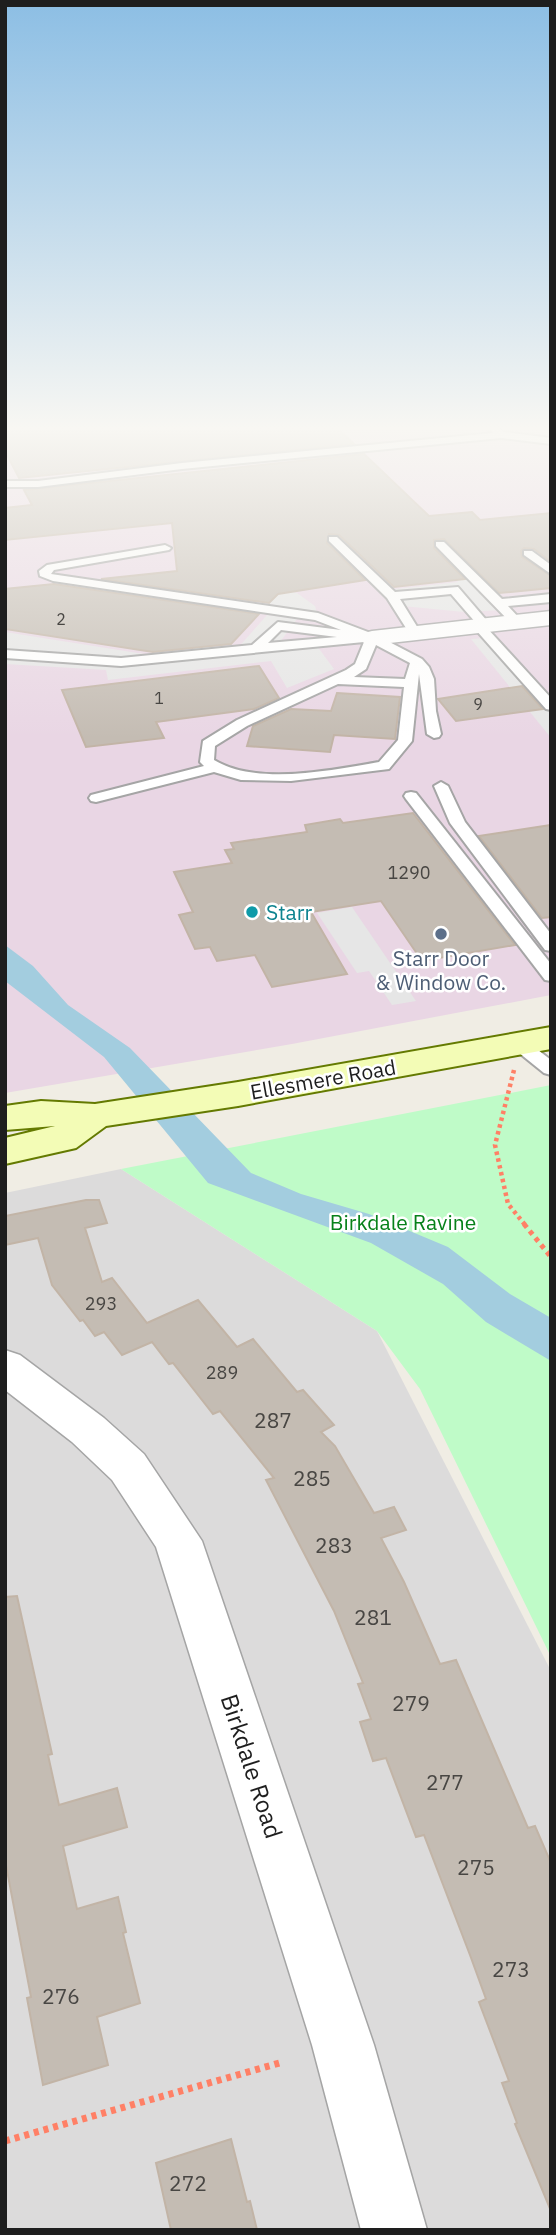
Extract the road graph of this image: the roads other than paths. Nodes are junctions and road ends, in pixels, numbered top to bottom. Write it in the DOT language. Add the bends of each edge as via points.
graph roads {
  1 [pos="333,539"];
  2 [pos="440,544"];
  3 [pos="165,548"];
  4 [pos="528,553"];
  5 [pos="551,571"];
  6 [pos="393,596"];
  7 [pos="551,598"];
  8 [pos="499,603"];
  9 [pos="551,618"];
  10 [pos="516,621"];
  11 [pos="481,626"];
  12 [pos="415,633"];
  13 [pos="372,638"];
  14 [pos="256,648"];
  15 [pos="5,654"];
  16 [pos="417,662"];
  17 [pos="337,680"];
  18 [pos="411,683"];
  19 [pos="551,706"];
  20 [pos="434,734"];
  21 [pos="213,768"];
  22 [pos="441,786"];
  23 [pos="411,796"];
  24 [pos="96,798"];
  25 [pos="551,946"];
  26 [pos="551,976"];
  27 [pos="535,1041"];
  28 [pos="551,1069"];
  29 [pos="95,1116"];
  30 [pos="5,1118"];
  31 [pos="5,1151"];
  32 [pos="5,1366"];
  33 [pos="394,2230"];
  1 -- 6 [label="lane"];
  2 -- 8 [label="lane"];
  3 -- 13 [label="lane" via="51,567 46,576 318,617"];
  4 -- 5 [label="lane"];
  6 -- 11 [label="lane" via="454,590"];
  6 -- 12 [label="lane"];
  7 -- 8 [label="lane"];
  8 -- 10 [label="lane"];
  9 -- 10 [label="street"];
  10 -- 11 [label="street"];
  11 -- 12 [label="street"];
  11 -- 19 [label="lane"];
  12 -- 13 [label="street"];
  13 -- 14 [label="lane"];
  13 -- 14 [label="lane" via="278,626"];
  13 -- 16 [label="lane"];
  13 -- 17 [label="lane" via="361,666"];
  14 -- 15 [label="lane" via="121,662"];
  16 -- 18 [label="lane"];
  16 -- 20 [label="lane" via="429,680 428,709"];
  17 -- 18 [label="lane"];
  17 -- 21 [label="lane" via="242,723 208,744 207,762"];
  18 -- 21 [label="lane" via="405,741 384,766 336,774 252,777"];
  21 -- 24 [label="lane"];
  22 -- 25 [label="lane" via="458,823"];
  23 -- 26 [label="lane"];
  27 -- 28 [label="lane"];
  27 -- 29 [label="main road, Ellesmere Road"];
  29 -- 30 [label="main road, Ellesmere Road" via="41,1113"];
  29 -- 31 [label="main road, Ellesmere Road" via="62,1139"];
  32 -- 33 [label="street, Birkdale Road" via="128,1467 178,1541 344,2045"];
}
